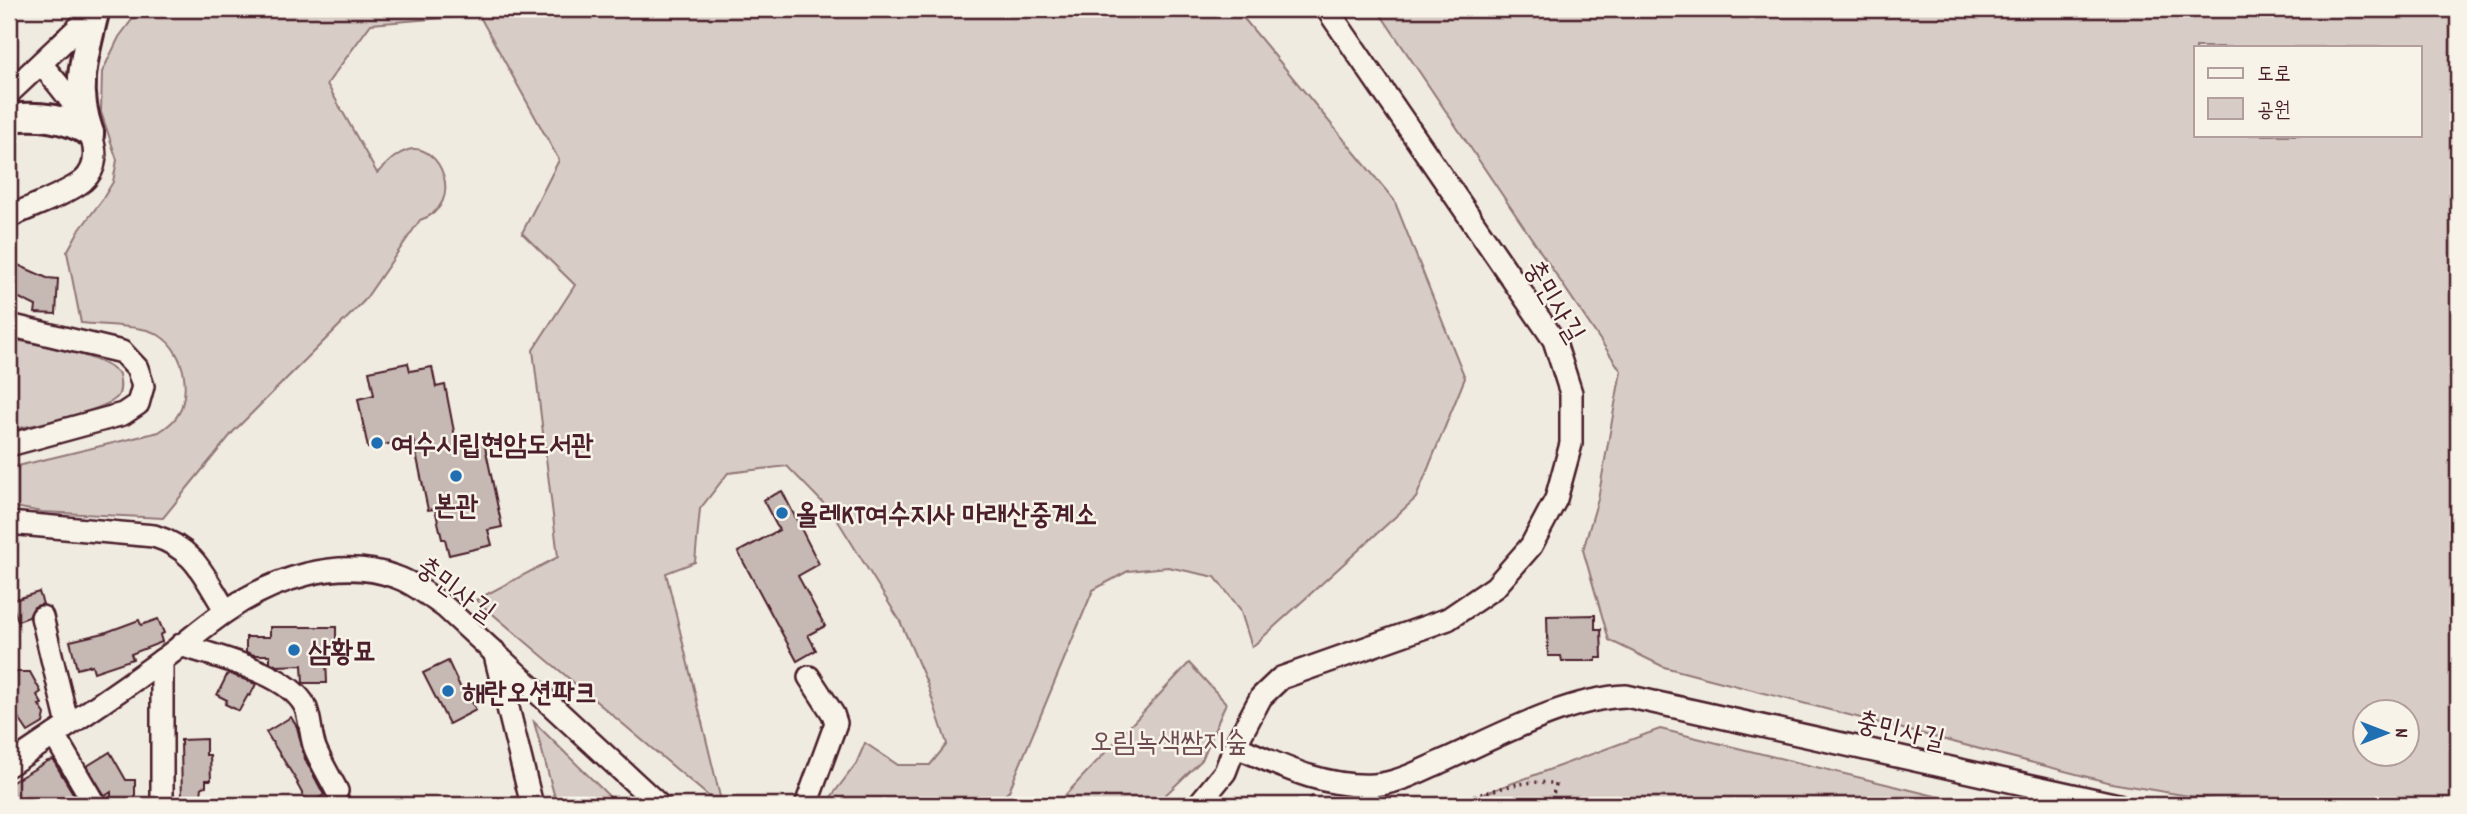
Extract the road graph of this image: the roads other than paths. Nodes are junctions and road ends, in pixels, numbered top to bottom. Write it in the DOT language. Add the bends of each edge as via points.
graph roads {
  1 [pos="1327,9"];
  2 [pos="96,11"];
  3 [pos="41,64"];
  4 [pos="9,93"];
  5 [pos="9,118"];
  6 [pos="90,133"];
  7 [pos="9,217"];
  8 [pos="9,325"];
  9 [pos="9,445"];
  10 [pos="9,523"];
  11 [pos="226,611"];
  12 [pos="42,617"];
  13 [pos="181,646"];
  14 [pos="494,651"];
  15 [pos="162,660"];
  16 [pos="809,677"];
  17 [pos="61,730"];
  18 [pos="1235,746"];
  19 [pos="9,765"];
  20 [pos="337,791"];
  21 [pos="2062,799"];
  22 [pos="95,805"];
  23 [pos="162,805"];
  24 [pos="532,805"];
  25 [pos="659,805"];
  26 [pos="806,805"];
  27 [pos="1198,805"];
  28 [pos="2118,805"];
  1 -- 18 [label="street, 충민사길" via="1554,340 1571,393 1571,444 1556,499 1531,546 1495,587 1448,619 1282,678 1261,697"];
  2 -- 3 [label="street"];
  2 -- 6 [label="main road" via="80,86"];
  3 -- 4 [label="street"];
  3 -- 6 [label="street"];
  5 -- 6 [label="main road" via="56,119"];
  6 -- 7 [label="street" via="95,159 84,180"];
  8 -- 9 [label="street" via="122,352 141,373 143,390 138,404 123,414"];
  10 -- 11 [label="street" via="169,541 192,557"];
  11 -- 13 [label="street, 충민사길"];
  11 -- 14 [label="street, 충민사길" via="303,575 371,570 395,576 426,593"];
  12 -- 17 [label="street"];
  13 -- 15 [label="street, 충민사길"];
  13 -- 20 [label="street" via="258,672 293,691 306,709 315,749"];
  14 -- 24 [label="street, 충민사길"];
  14 -- 25 [label="street, 충민사길"];
  15 -- 17 [label="street, 충민사길"];
  15 -- 23 [label="street"];
  16 -- 26 [label="street" via="836,723"];
  17 -- 19 [label="street, 충민사길"];
  17 -- 22 [label="street"];
  18 -- 21 [label="street, 충민사길" via="1312,777 1347,784 1384,783 1561,710 1626,696"];
  18 -- 27 [label="street, 충민사길" via="1225,772"];
  21 -- 28 [label="street, 충민사길"];
}
